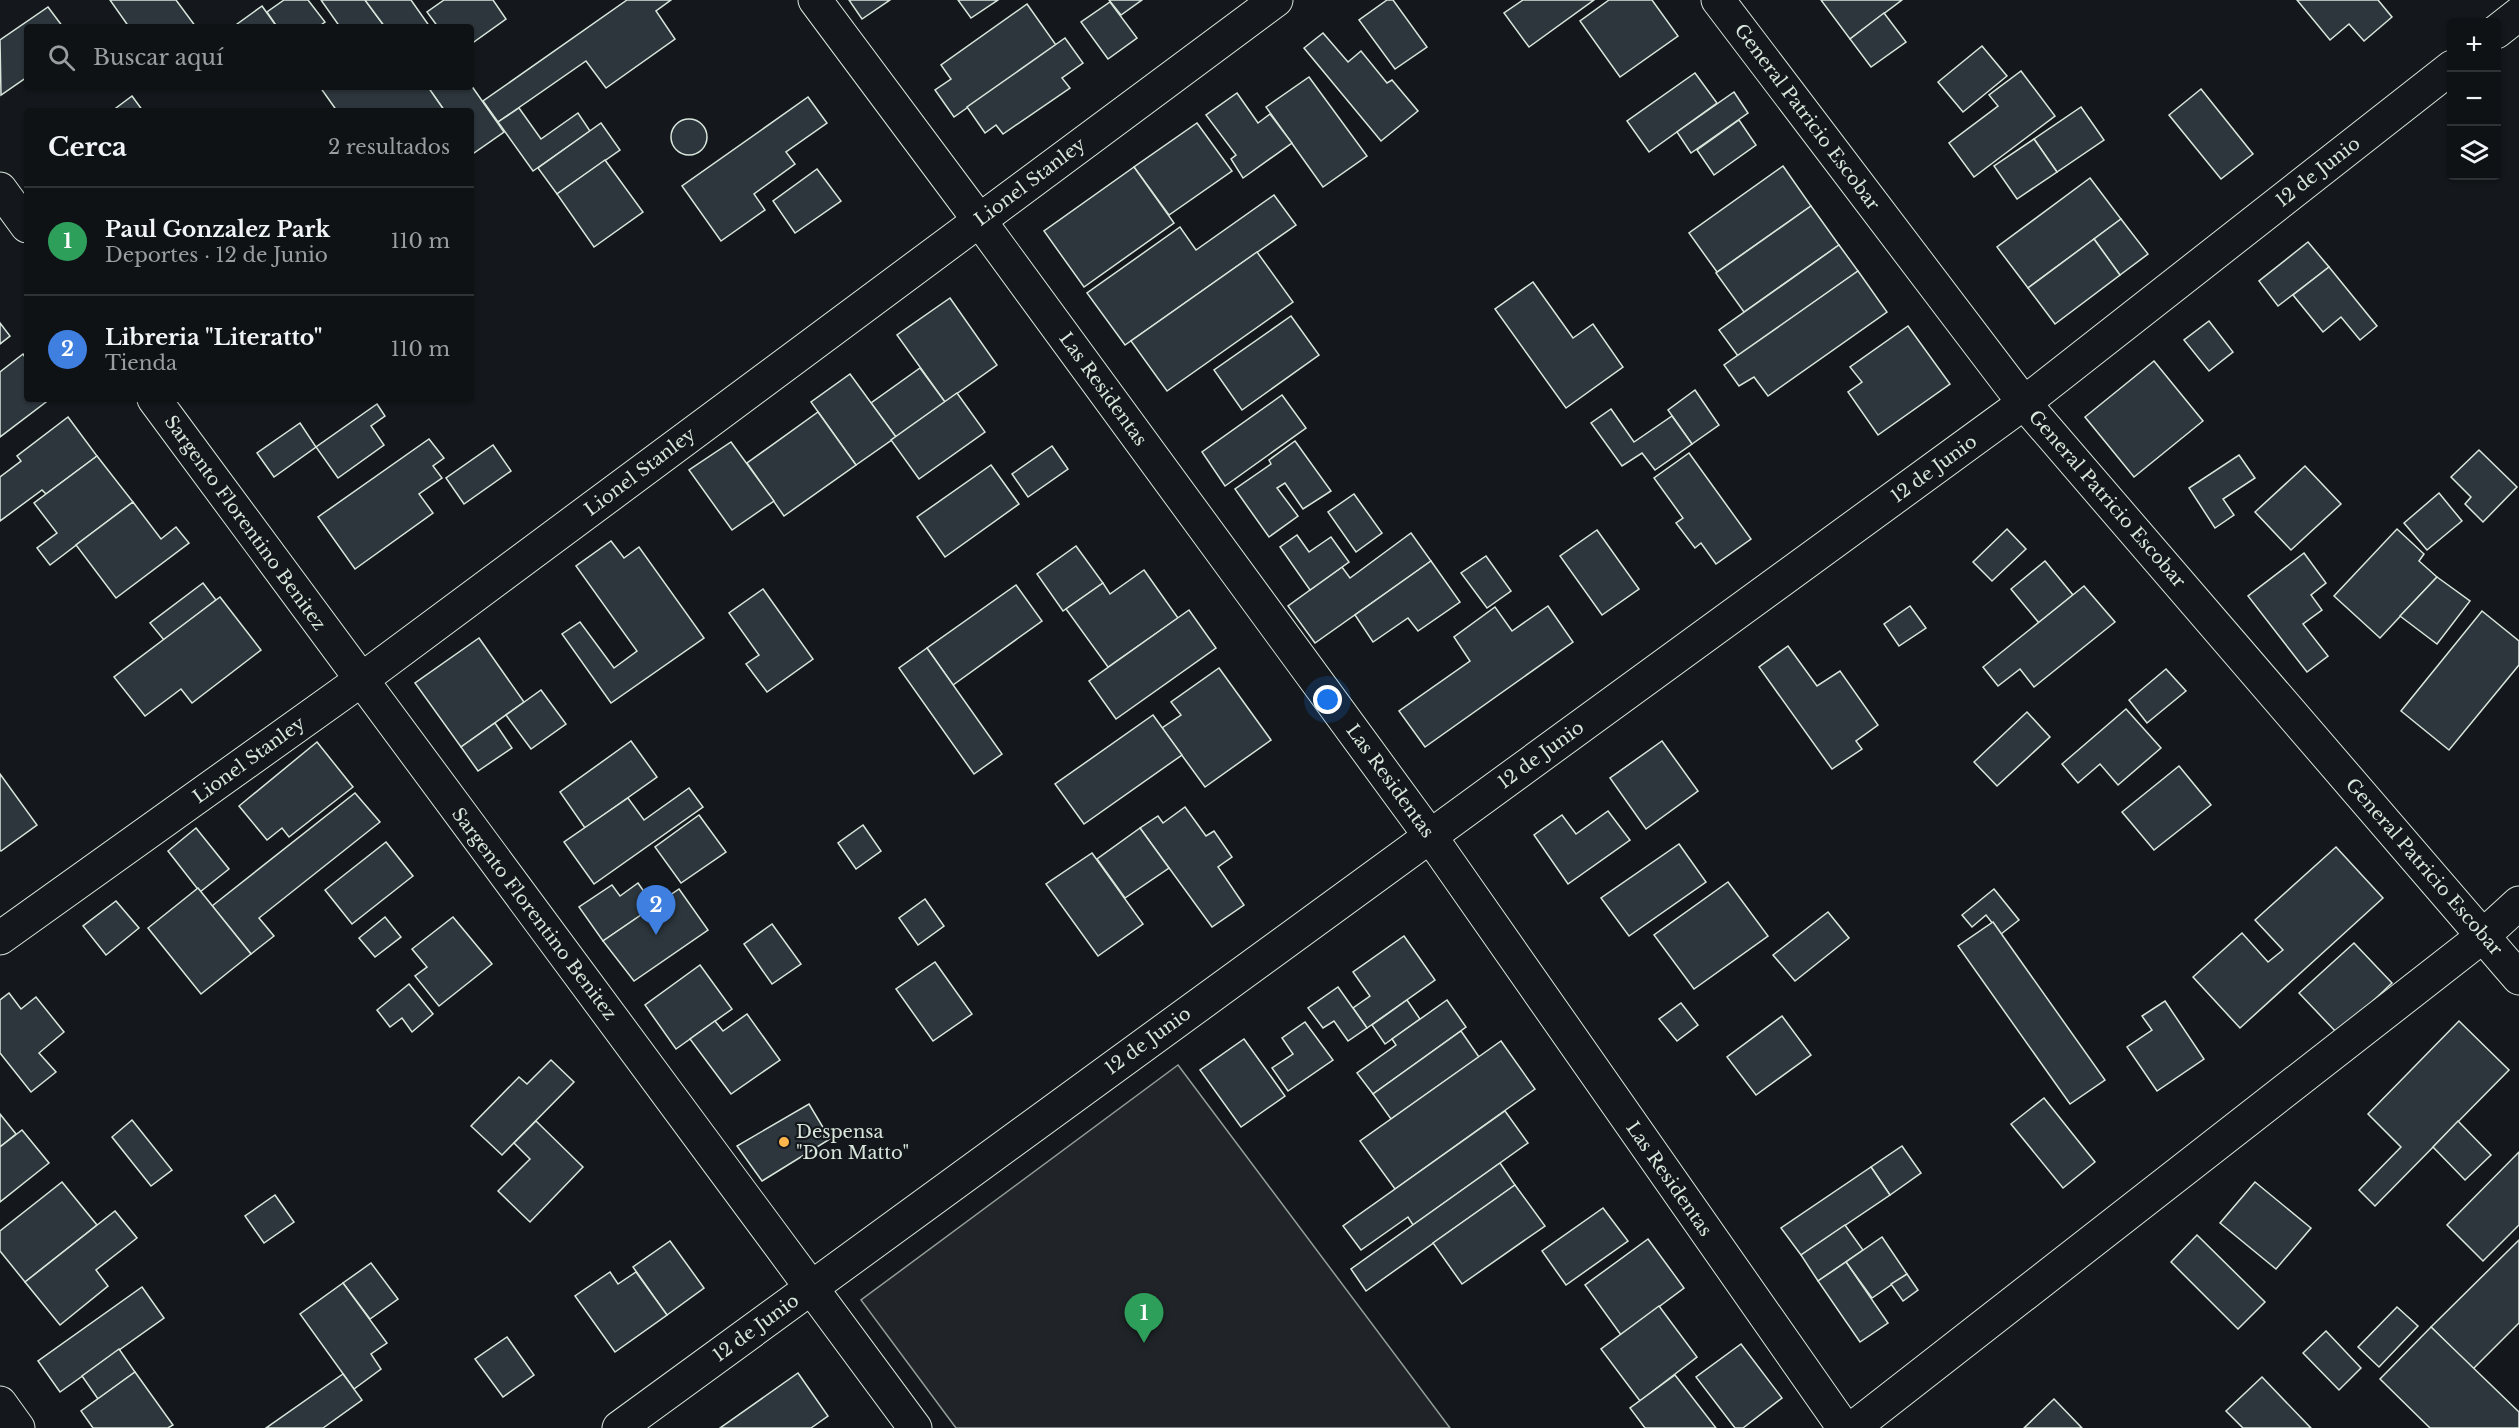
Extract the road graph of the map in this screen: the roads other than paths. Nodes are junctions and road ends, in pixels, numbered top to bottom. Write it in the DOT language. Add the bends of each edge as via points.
graph roads {
  1 [pos="815,0"];
  2 [pos="1276,0"];
  3 [pos="1718,0"];
  4 [pos="2519,14"];
  5 [pos="2501,28"];
  6 [pos="2447,70"];
  7 [pos="0,189"];
  8 [pos="979,220"];
  9 [pos="24,222"];
  10 [pos="156,402"];
  11 [pos="2024,403"];
  12 [pos="360,680"];
  13 [pos="1430,836"];
  14 [pos="2519,903"];
  15 [pos="2483,936"];
  16 [pos="0,938"];
  17 [pos="2519,978"];
  18 [pos="810,1288"];
  19 [pos="0,1403"];
  20 [pos="18,1428"];
  21 [pos="619,1428"];
  22 [pos="915,1428"];
  23 [pos="1844,1428"];
  24 [pos="1853,1428"];
  1 -- 8 [label="street, Las Residentas"];
  2 -- 8 [label="street, Lionel Stanley"];
  3 -- 11 [label="street, General Patricio Escobar"];
  4 -- 5 [label="street"];
  6 -- 11 [label="street, 12 de Junio"];
  7 -- 9 [label="street"];
  8 -- 12 [label="street, Lionel Stanley"];
  8 -- 13 [label="street, Las Residentas"];
  10 -- 12 [label="street, Sargento Florentino Benitez"];
  11 -- 13 [label="street, 12 de Junio"];
  11 -- 15 [label="street, General Patricio Escobar"];
  12 -- 16 [label="street, Lionel Stanley"];
  12 -- 18 [label="street, Sargento Florentino Benitez"];
  13 -- 18 [label="street, 12 de Junio"];
  13 -- 23 [label="street, Las Residentas"];
  14 -- 15 [label="street"];
  15 -- 17 [label="street, General Patricio Escobar"];
  15 -- 24 [label="street"];
  18 -- 21 [label="street, 12 de Junio"];
  18 -- 22 [label="street, Sargento Florentino Benitez"];
  19 -- 20 [label="street"];
}
